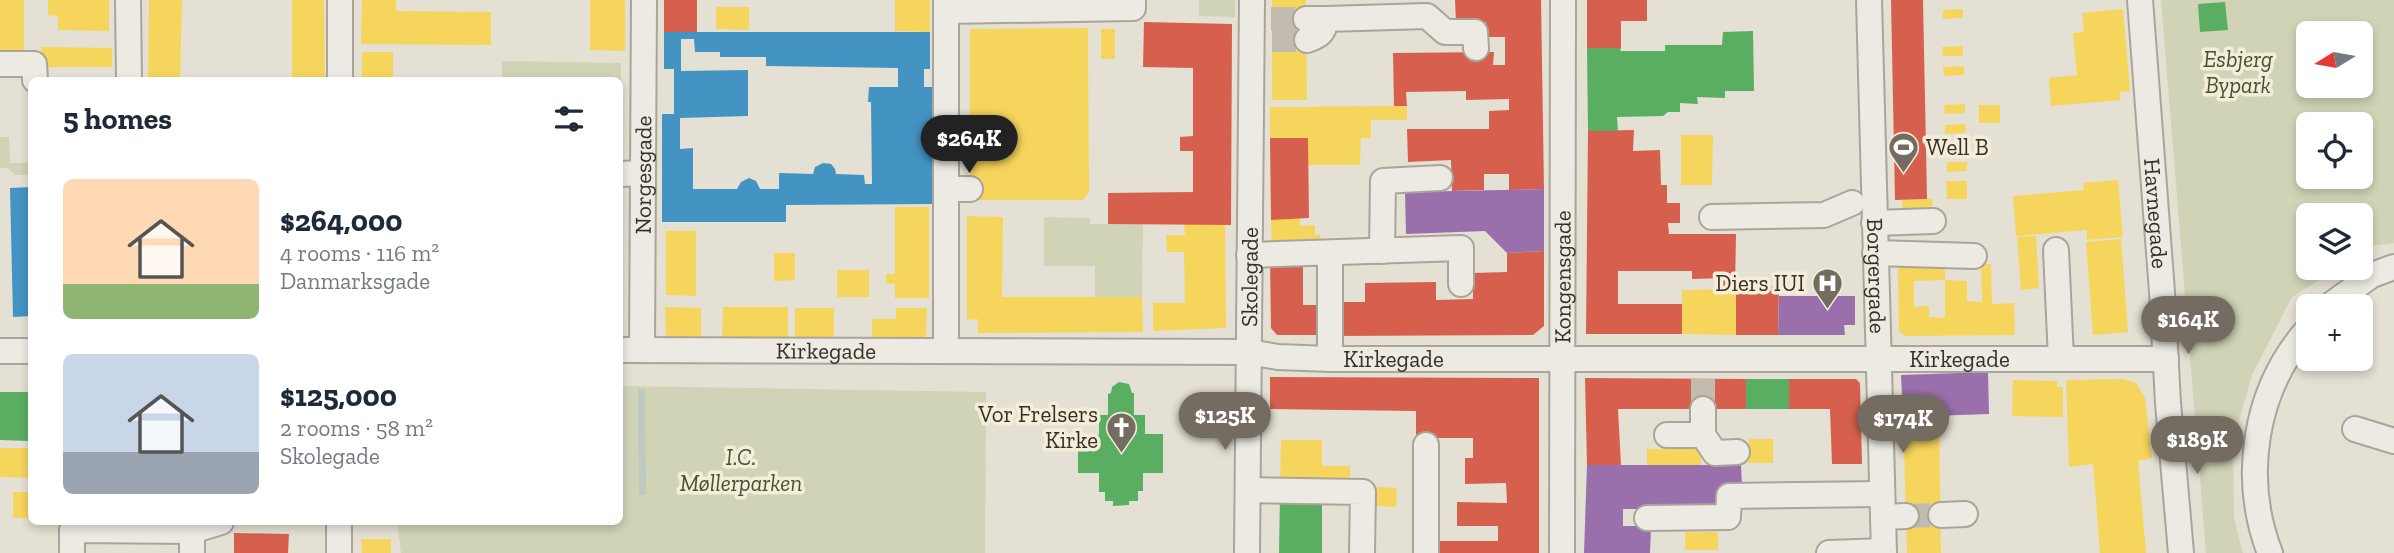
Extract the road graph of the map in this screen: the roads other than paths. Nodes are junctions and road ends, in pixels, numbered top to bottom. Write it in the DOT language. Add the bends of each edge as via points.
graph roads {
  1 [pos="128,0"];
  2 [pos="340,0"];
  3 [pos="644,0"];
  4 [pos="1133,0"];
  5 [pos="1563,0"];
  6 [pos="1869,0"];
  7 [pos="2140,3"];
  8 [pos="946,5"];
  9 [pos="1000,5"];
  10 [pos="1039,5"];
  11 [pos="1427,8"];
  12 [pos="1260,24"];
  13 [pos="1313,26"];
  14 [pos="1476,48"];
  15 [pos="0,64"];
  16 [pos="35,77"];
  17 [pos="129,77"];
  18 [pos="340,77"];
  19 [pos="631,174"];
  20 [pos="1440,178"];
  21 [pos="1852,203"];
  22 [pos="1902,215"];
  23 [pos="1712,217"];
  24 [pos="1874,219"];
  25 [pos="1933,221"];
  26 [pos="2056,250"];
  27 [pos="1382,251"];
  28 [pos="1331,253"];
  29 [pos="1875,253"];
  30 [pos="1249,256"];
  31 [pos="1974,256"];
  32 [pos="2394,267"];
  33 [pos="1461,284"];
  34 [pos="2346,294"];
  35 [pos="2296,347"];
  36 [pos="631,350"];
  37 [pos="947,350"];
  38 [pos="0,351"];
  39 [pos="28,351"];
  40 [pos="1248,352"];
  41 [pos="1330,359"];
  42 [pos="1562,359"];
  43 [pos="1877,359"];
  44 [pos="2061,359"];
  45 [pos="2165,359"];
  46 [pos="1703,409"];
  47 [pos="2355,429"];
  48 [pos="1667,435"];
  49 [pos="1703,435"];
  50 [pos="2394,441"];
  51 [pos="1426,445"];
  52 [pos="1737,452"];
  53 [pos="1248,490"];
  54 [pos="1890,509"];
  55 [pos="1965,514"];
  56 [pos="1941,515"];
  57 [pos="1647,517"];
  58 [pos="217,525"];
  59 [pos="339,525"];
  60 [pos="192,542"];
  61 [pos="1884,552"];
  62 [pos="72,553"];
  63 [pos="339,553"];
  64 [pos="1247,553"];
  65 [pos="1362,553"];
  66 [pos="1426,553"];
  67 [pos="1562,553"];
  68 [pos="1829,553"];
  69 [pos="2181,553"];
  70 [pos="2270,553"];
  1 -- 17 [label="street"];
  2 -- 18 [label="street"];
  3 -- 19 [label="street, Norgesgade"];
  4 -- 10 [label="street" via="1133,8"];
  5 -- 42 [label="street, Kongensgade"];
  6 -- 24 [label="street, Borgergade"];
  7 -- 45 [label="street, Havnegade"];
  8 -- 9 [label="street"];
  8 -- 37 [label="street" via="958,189"];
  9 -- 10 [label="street"];
  11 -- 13 [label="street"];
  11 -- 14 [label="street" via="1445,32 1475,32"];
  12 -- 30 [label="street, Skolegade"];
  15 -- 16 [label="street" via="34,64"];
  19 -- 36 [label="street, Norgesgade"];
  20 -- 27 [label="street" via="1383,181"];
  21 -- 23 [label="street" via="1824,215"];
  22 -- 24 [label="street"];
  24 -- 25 [label="street"];
  24 -- 29 [label="street, Borgergade"];
  26 -- 44 [label="street"];
  27 -- 28 [label="street"];
  27 -- 33 [label="street" via="1461,248"];
  28 -- 30 [label="street"];
  28 -- 41 [label="street"];
  29 -- 31 [label="street"];
  29 -- 43 [label="street, Borgergade"];
  30 -- 40 [label="street, Skolegade"];
  32 -- 34 [label="street" via="2372,275"];
  35 -- 70 [label="street" via="2280,370 2258,433 2256,502"];
  36 -- 37 [label="street, Kirkegade"];
  37 -- 40 [label="street, Kirkegade"];
  38 -- 39 [label="street"];
  40 -- 41 [label="street, Kirkegade"];
  40 -- 53 [label="street, Skolegade"];
  41 -- 42 [label="street, Kirkegade"];
  42 -- 43 [label="street, Kirkegade" via="1703,369"];
  42 -- 67 [label="street, Kongensgade"];
  43 -- 44 [label="street, Kirkegade"];
  43 -- 54 [label="street, Borgergade"];
  44 -- 45 [label="street, Kirkegade"];
  45 -- 69 [label="street, Havnegade"];
  46 -- 49 [label="street"];
  47 -- 50 [label="street"];
  48 -- 49 [label="street"];
  49 -- 52 [label="street" via="1715,453"];
  51 -- 66 [label="street"];
  53 -- 64 [label="street, Skolegade"];
  53 -- 65 [label="street" via="1363,492"];
  54 -- 57 [label="street" via="1729,496 1728,517"];
  54 -- 61 [label="street, Borgergade"];
  55 -- 56 [label="street"];
  58 -- 60 [label="street"];
  59 -- 63 [label="street"];
  60 -- 62 [label="street" via="72,530"];
  61 -- 68 [label="street"];
}
